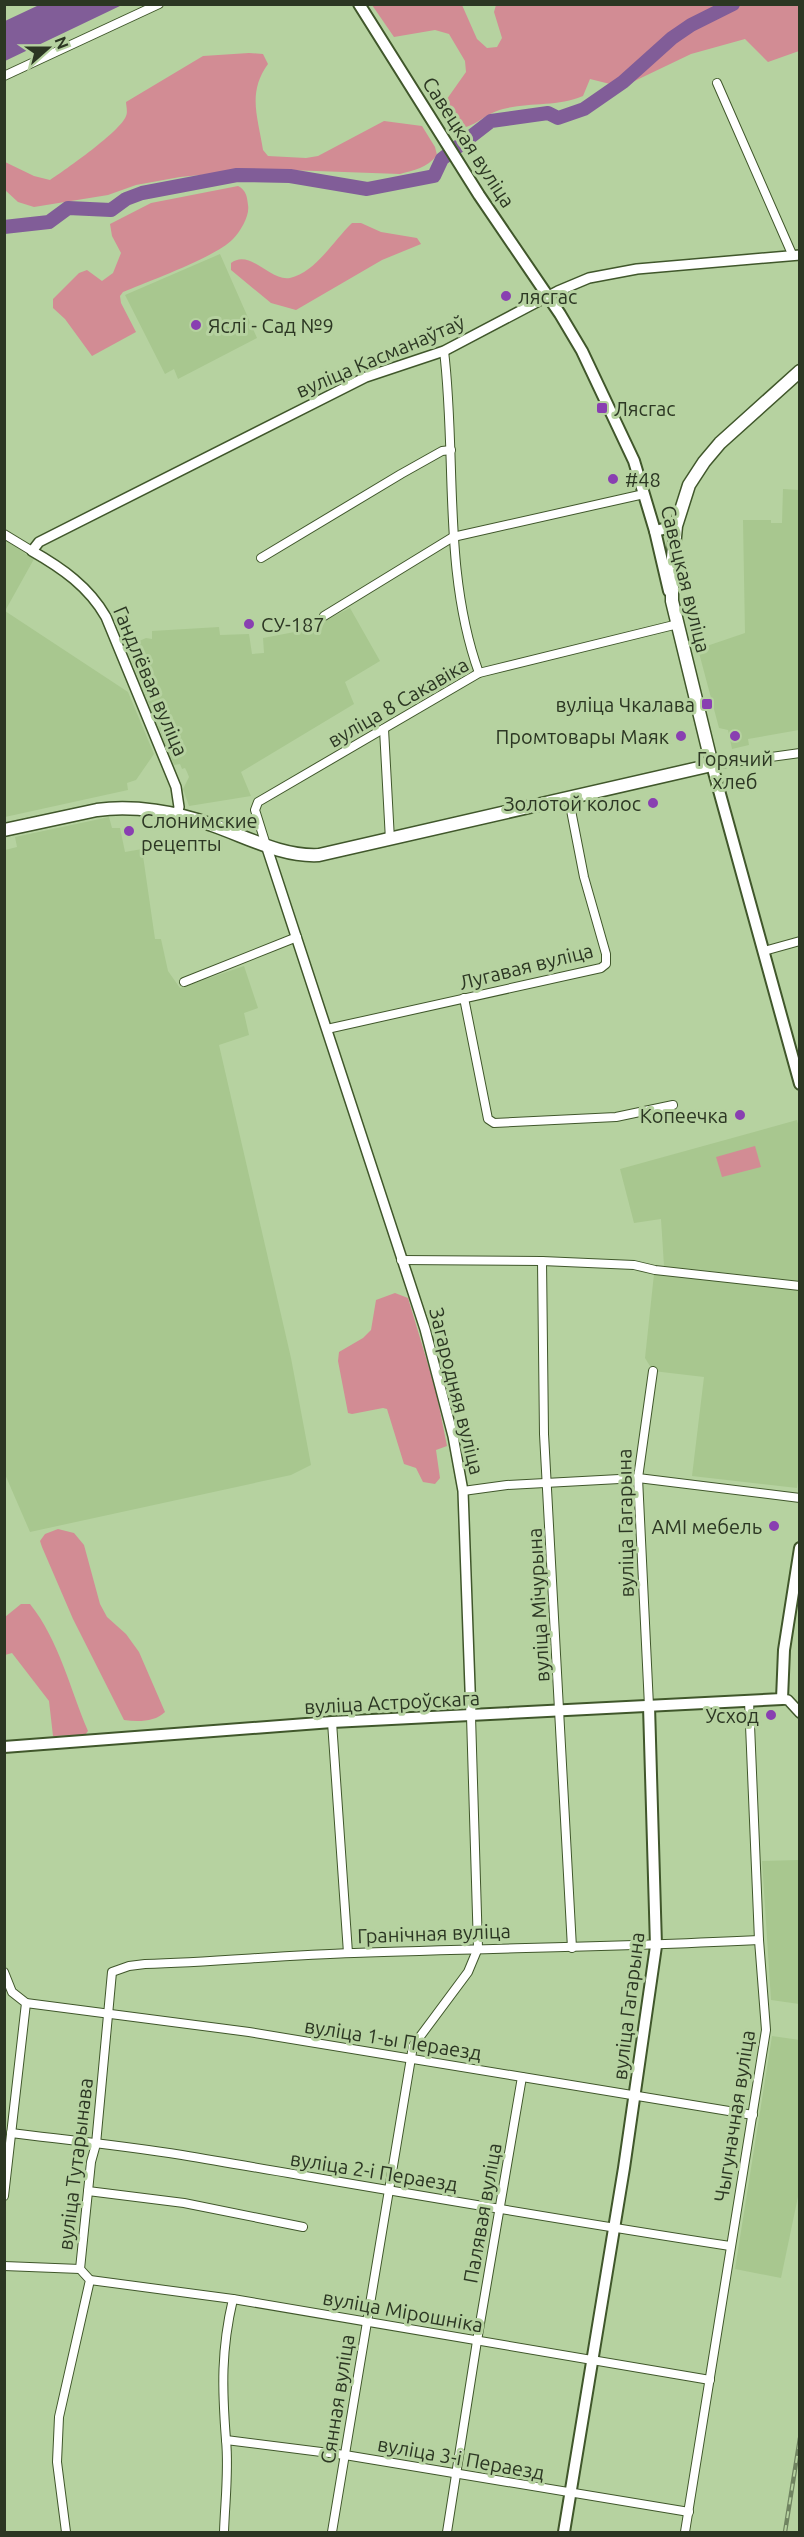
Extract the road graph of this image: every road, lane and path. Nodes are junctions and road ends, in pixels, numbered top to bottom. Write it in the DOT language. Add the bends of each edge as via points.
graph roads {
  1 [pos="159,4"];
  2 [pos="359,4"];
  3 [pos="4,76"];
  4 [pos="717,83"];
  5 [pos="796,254"];
  6 [pos="547,296"];
  7 [pos="444,351"];
  8 [pos="800,371"];
  9 [pos="451,450"];
  10 [pos="644,494"];
  11 [pos="676,526"];
  12 [pos="655,531"];
  13 [pos="4,534"];
  14 [pos="453,537"];
  15 [pos="32,551"];
  16 [pos="261,558"];
  17 [pos="672,601"];
  18 [pos="324,615"];
  19 [pos="678,624"];
  20 [pos="479,673"];
  21 [pos="384,729"];
  22 [pos="800,753"];
  23 [pos="712,765"];
  24 [pos="569,800"];
  25 [pos="177,815"];
  26 [pos="4,830"];
  27 [pos="390,840"];
  28 [pos="266,845"];
  29 [pos="297,937"];
  30 [pos="800,941"];
  31 [pos="764,951"];
  32 [pos="184,982"];
  33 [pos="464,998"];
  34 [pos="327,1029"];
  35 [pos="800,1084"];
  36 [pos="673,1105"];
  37 [pos="401,1260"];
  38 [pos="542,1261"];
  39 [pos="800,1286"];
  40 [pos="653,1371"];
  41 [pos="638,1478"];
  42 [pos="548,1482"];
  43 [pos="463,1491"];
  44 [pos="800,1498"];
  45 [pos="800,1548"];
  46 [pos="782,1699"];
  47 [pos="749,1701"];
  48 [pos="650,1706"];
  49 [pos="560,1710"];
  50 [pos="800,1713"];
  51 [pos="471,1716"];
  52 [pos="333,1722"];
  53 [pos="4,1747"];
  54 [pos="759,1940"];
  55 [pos="656,1946"];
  56 [pos="478,1948"];
  57 [pos="572,1948"];
  58 [pos="348,1953"];
  59 [pos="4,1972"];
  60 [pos="112,1972"];
  61 [pos="26,2003"];
  62 [pos="106,2014"];
  63 [pos="411,2057"];
  64 [pos="522,2077"];
  65 [pos="635,2096"];
  66 [pos="753,2115"];
  67 [pos="11,2133"];
  68 [pos="96,2144"];
  69 [pos="88,2191"];
  70 [pos="389,2191"];
  71 [pos="4,2196"];
  72 [pos="499,2210"];
  73 [pos="303,2227"];
  74 [pos="615,2228"];
  75 [pos="730,2246"];
  76 [pos="4,2265"];
  77 [pos="80,2270"];
  78 [pos="90,2280"];
  79 [pos="233,2299"];
  80 [pos="366,2320"];
  81 [pos="477,2341"];
  82 [pos="591,2361"];
  83 [pos="710,2380"];
  84 [pos="226,2440"];
  85 [pos="345,2455"];
  86 [pos="456,2474"];
  87 [pos="570,2494"];
  88 [pos="689,2512"];
  89 [pos="66,2532"];
  90 [pos="224,2532"];
  91 [pos="332,2532"];
  92 [pos="447,2532"];
  93 [pos="564,2532"];
  94 [pos="686,2532"];
  1 -- 3 [label="street"];
  2 -- 6 [label="main road, Савецкая вуліца" via="478,195"];
  4 -- 5 [label="street"];
  5 -- 6 [label="street, вуліца Касманаўтаў" via="637,268 589,279"];
  6 -- 7 [label="street, вуліца Касманаўтаў"];
  6 -- 10 [label="main road, Савецкая вуліца" via="582,351 634,461"];
  7 -- 9 [label="street"];
  7 -- 15 [label="street, вуліца Касманаўтаў" via="366,377 44,539"];
  8 -- 11 [label="highway" via="720,443 698,469"];
  9 -- 14 [label="street"];
  9 -- 16 [label="street" via="441,451"];
  10 -- 12 [label="main road, Савецкая вуліца"];
  10 -- 14 [label="street"];
  11 -- 12 [label="main road"];
  11 -- 17 [label="highway"];
  12 -- 17 [label="main road, Савецкая вуліца"];
  13 -- 15 [label="street, Гандлёвая вуліца"];
  14 -- 18 [label="street"];
  14 -- 20 [label="street" via="462,603"];
  15 -- 25 [label="street, Гандлёвая вуліца" via="80,584 106,617 176,787"];
  17 -- 19 [label="highway, Савецкая вуліца"];
  19 -- 20 [label="street, вуліца 8 Сакавіка"];
  19 -- 23 [label="highway, Савецкая вуліца"];
  20 -- 21 [label="street, вуліца 8 Сакавіка"];
  21 -- 27 [label="street"];
  21 -- 28 [label="street, вуліца 8 Сакавіка" via="258,802 255,810"];
  22 -- 23 [label="street"];
  23 -- 24 [label="highway"];
  23 -- 31 [label="main road, Савецкая вуліца"];
  24 -- 27 [label="highway"];
  24 -- 33 [label="street, Лугавая вуліца" via="606,964"];
  25 -- 26 [label="highway" via="113,808"];
  25 -- 28 [label="highway"];
  27 -- 28 [label="highway" via="305,856"];
  28 -- 29 [label="street, Загародняя вуліца"];
  29 -- 32 [label="street"];
  29 -- 34 [label="street, Загародняя вуліца"];
  30 -- 31 [label="street"];
  31 -- 35 [label="main road, Савецкая вуліца"];
  33 -- 34 [label="street, Лугавая вуліца"];
  33 -- 36 [label="street" via="488,1119 494,1123 616,1117"];
  34 -- 37 [label="street, Загародняя вуліца"];
  37 -- 38 [label="street"];
  37 -- 43 [label="street, Загародняя вуліца" via="439,1379"];
  38 -- 39 [label="street" via="634,1265"];
  38 -- 42 [label="street, вуліца Мічурына"];
  40 -- 41 [label="street, вуліца Гагарына"];
  41 -- 42 [label="street"];
  41 -- 44 [label="street"];
  41 -- 48 [label="street, вуліца Гагарына"];
  42 -- 43 [label="street"];
  42 -- 49 [label="street, вуліца Мічурына"];
  43 -- 51 [label="street, Загародняя вуліца"];
  45 -- 46 [label="main road" via="784,1650"];
  46 -- 47 [label="main road, вуліца Астроўскага"];
  46 -- 50 [label="street"];
  47 -- 48 [label="main road, вуліца Астроўскага"];
  47 -- 54 [label="street, Чыгуначная вуліца"];
  48 -- 49 [label="main road, вуліца Астроўскага"];
  48 -- 55 [label="main road, вуліца Гагарына"];
  49 -- 51 [label="main road, вуліца Астроўскага"];
  49 -- 57 [label="street, вуліца Мічурына"];
  51 -- 52 [label="main road, вуліца Астроўскага"];
  51 -- 56 [label="street, Загародняя вуліца"];
  52 -- 53 [label="main road, вуліца Астроўскага"];
  52 -- 58 [label="street"];
  54 -- 55 [label="street, Гранічная вуліца"];
  54 -- 66 [label="street, Чыгуначная вуліца" via="766,2030"];
  55 -- 57 [label="street, Гранічная вуліца"];
  55 -- 65 [label="main road, вуліца Гагарына"];
  56 -- 57 [label="street, Гранічная вуліца"];
  56 -- 58 [label="street, Гранічная вуліца"];
  56 -- 63 [label="street, Загародняя вуліца" via="468,1972 418,2037"];
  58 -- 60 [label="street, Гранічная вуліца" via="146,1964"];
  59 -- 61 [label="street" via="12,1992"];
  60 -- 62 [label="street, вуліца Тутарынава"];
  61 -- 62 [label="street, вуліца 1-ы Пераезд"];
  61 -- 67 [label="street"];
  62 -- 63 [label="street, вуліца 1-ы Пераезд"];
  62 -- 68 [label="street, вуліца Тутарынава"];
  63 -- 64 [label="street, вуліца 1-ы Пераезд"];
  63 -- 70 [label="street, Сянная вуліца"];
  64 -- 65 [label="street, вуліца 1-ы Пераезд"];
  64 -- 72 [label="street, Палявая вуліца"];
  65 -- 66 [label="street, вуліца 1-ы Пераезд"];
  65 -- 74 [label="main road, вуліца Гагарына"];
  66 -- 75 [label="street, Чыгуначная вуліца"];
  67 -- 68 [label="street, вуліца 2-і Пераезд"];
  67 -- 71 [label="street"];
  68 -- 69 [label="street, вуліца Тутарынава"];
  68 -- 70 [label="street, вуліца 2-і Пераезд" via="184,2155"];
  69 -- 73 [label="street" via="184,2203"];
  69 -- 77 [label="street, вуліца Тутарынава"];
  70 -- 72 [label="street, вуліца 2-і Пераезд"];
  70 -- 80 [label="street, Сянная вуліца"];
  72 -- 74 [label="street, вуліца 2-і Пераезд"];
  72 -- 81 [label="street, Палявая вуліца"];
  74 -- 75 [label="street, вуліца 2-і Пераезд"];
  74 -- 82 [label="main road, вуліца Гагарына"];
  75 -- 83 [label="street, Чыгуначная вуліца"];
  76 -- 77 [label="street"];
  77 -- 78 [label="street, вуліца Тутарынава"];
  78 -- 79 [label="street, вуліца Мірошніка"];
  78 -- 89 [label="street" via="59,2417 57,2462"];
  79 -- 80 [label="street, вуліца Мірошніка"];
  79 -- 84 [label="street" via="222,2361"];
  80 -- 81 [label="street, вуліца Мірошніка"];
  80 -- 85 [label="street, Сянная вуліца"];
  81 -- 82 [label="street, вуліца Мірошніка"];
  81 -- 86 [label="street, Палявая вуліца"];
  82 -- 83 [label="street, вуліца Мірошніка"];
  82 -- 87 [label="main road, вуліца Гагарына"];
  83 -- 88 [label="street, Чыгуначная вуліца"];
  84 -- 85 [label="street, вуліца 3-і Пераезд"];
  84 -- 90 [label="street"];
  85 -- 86 [label="street, вуліца 3-і Пераезд"];
  85 -- 91 [label="street, Сянная вуліца"];
  86 -- 87 [label="street, вуліца 3-і Пераезд"];
  86 -- 92 [label="street, Палявая вуліца"];
  87 -- 88 [label="street, вуліца 3-і Пераезд"];
  87 -- 93 [label="main road, вуліца Гагарына"];
  88 -- 94 [label="street, Чыгуначная вуліца"];
}
